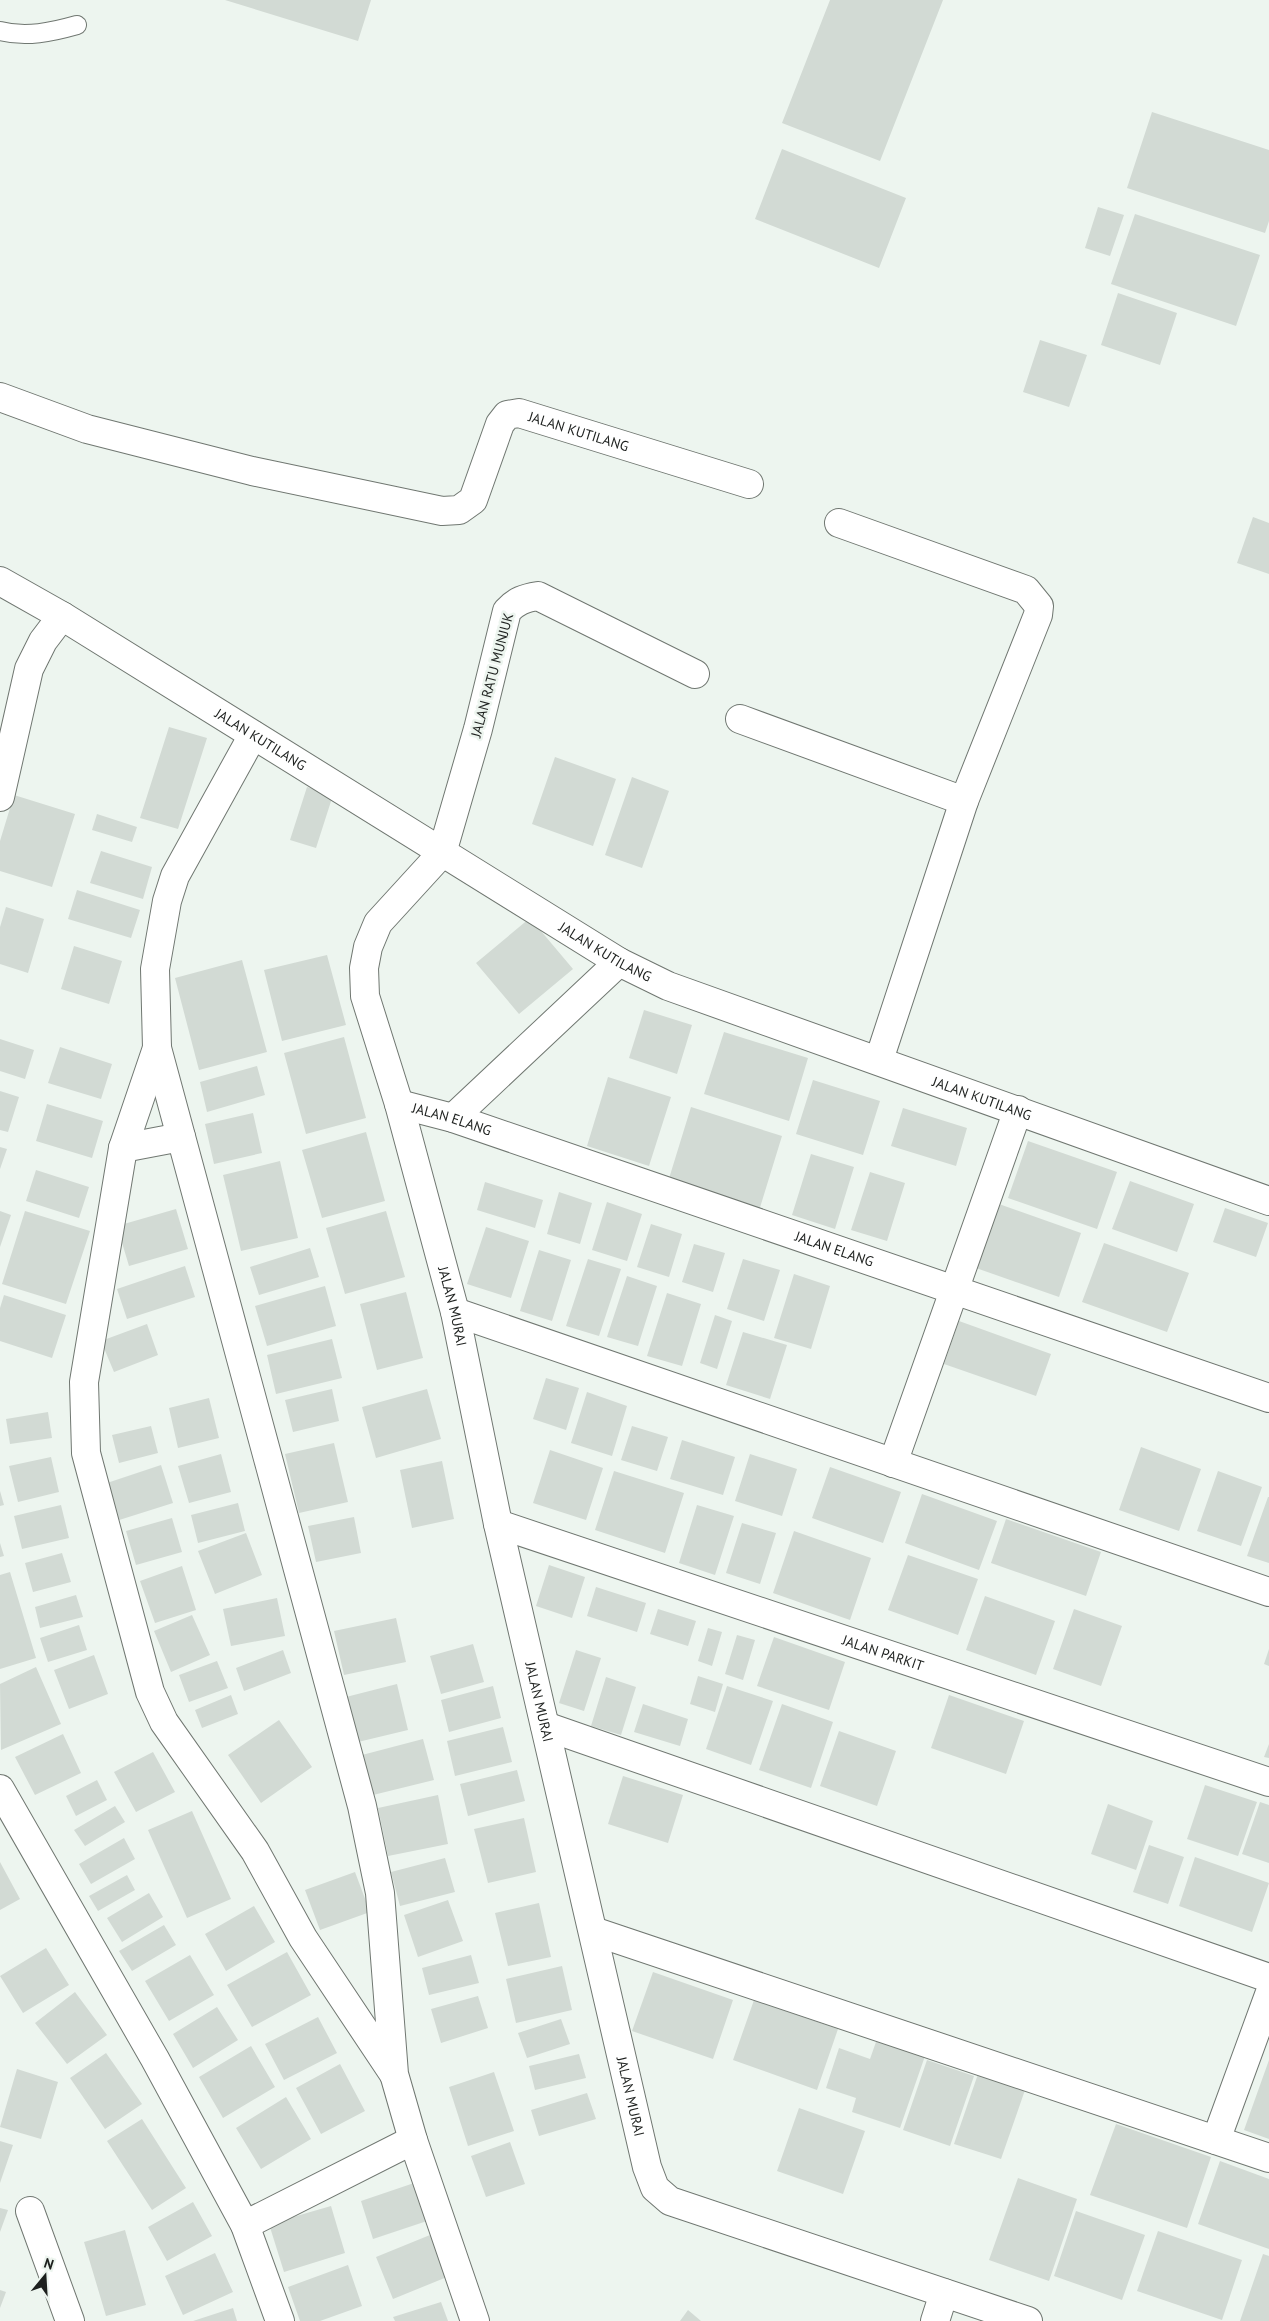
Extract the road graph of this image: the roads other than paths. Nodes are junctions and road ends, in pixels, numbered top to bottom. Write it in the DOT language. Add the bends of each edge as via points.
graph roads {
  1 [pos="78,25"];
  2 [pos="0,31"];
  3 [pos="0,397"];
  4 [pos="749,484"];
  5 [pos="839,523"];
  6 [pos="0,581"];
  7 [pos="62,616"];
  8 [pos="695,674"];
  9 [pos="740,718"];
  10 [pos="253,735"];
  11 [pos="0,797"];
  12 [pos="964,800"];
  13 [pos="442,853"];
  14 [pos="619,962"];
  15 [pos="157,1048"];
  16 [pos="879,1060"];
  17 [pos="399,1104"];
  18 [pos="1018,1110"];
  19 [pos="453,1118"];
  20 [pos="181,1137"];
  21 [pos="124,1148"];
  22 [pos="1269,1201"];
  23 [pos="955,1292"];
  24 [pos="455,1312"];
  25 [pos="1269,1398"];
  26 [pos="893,1463"];
  27 [pos="498,1524"];
  28 [pos="1269,1592"];
  29 [pos="545,1726"];
  30 [pos="1269,1782"];
  31 [pos="0,1789"];
  32 [pos="593,1931"];
  33 [pos="1269,1978"];
  34 [pos="1269,1995"];
  35 [pos="394,2074"];
  36 [pos="413,2140"];
  37 [pos="1216,2140"];
  38 [pos="1269,2158"];
  39 [pos="30,2211"];
  40 [pos="245,2225"];
  41 [pos="944,2293"];
  42 [pos="70,2321"];
  43 [pos="280,2321"];
  44 [pos="475,2321"];
  45 [pos="935,2321"];
  46 [pos="1028,2321"];
  1 -- 2 [label="lane" via="29,35"];
  3 -- 4 [label="street, JALAN KUTILANG" via="86,429 252,471 442,510 459,510 473,500 500,424 508,415 520,412"];
  5 -- 12 [label="street" via="1026,590 1039,606"];
  6 -- 7 [label="street, JALAN KUTILANG"];
  7 -- 10 [label="street, JALAN KUTILANG"];
  7 -- 11 [label="street" via="43,641 29,669"];
  8 -- 13 [label="street, JALAN RATU MUNJUK" via="538,596 523,598 514,604 507,611"];
  9 -- 12 [label="street"];
  10 -- 13 [label="street, JALAN KUTILANG"];
  10 -- 15 [label="street" via="175,876 167,901 156,970"];
  12 -- 16 [label="street"];
  13 -- 14 [label="street, JALAN KUTILANG"];
  13 -- 17 [label="street, JALAN MURAI" via="378,923 364,968 365,996"];
  14 -- 16 [label="street, JALAN KUTILANG" via="668,986"];
  14 -- 19 [label="street"];
  15 -- 20 [label="street"];
  15 -- 21 [label="street"];
  16 -- 18 [label="street, JALAN KUTILANG"];
  17 -- 19 [label="street, JALAN ELANG"];
  17 -- 24 [label="street, JALAN MURAI"];
  18 -- 22 [label="street, JALAN KUTILANG"];
  18 -- 23 [label="street"];
  19 -- 23 [label="street, JALAN ELANG"];
  20 -- 21 [label="street"];
  20 -- 35 [label="street" via="362,1806 380,1893"];
  21 -- 35 [label="street" via="84,1382 86,1453 150,1692 164,1722 255,1850 303,1938"];
  23 -- 25 [label="street, JALAN ELANG"];
  23 -- 26 [label="street"];
  24 -- 26 [label="street"];
  24 -- 27 [label="street, JALAN MURAI"];
  26 -- 28 [label="street"];
  27 -- 29 [label="street, JALAN MURAI"];
  27 -- 30 [label="street, JALAN PARKIT"];
  29 -- 32 [label="street, JALAN MURAI"];
  29 -- 33 [label="street"];
  31 -- 40 [label="street" via="155,2059"];
  32 -- 37 [label="street"];
  32 -- 41 [label="street, JALAN MURAI" via="647,2167 655,2188 670,2201"];
  34 -- 37 [label="street"];
  35 -- 36 [label="street"];
  36 -- 40 [label="street"];
  36 -- 44 [label="street"];
  37 -- 38 [label="street"];
  39 -- 42 [label="street"];
  40 -- 43 [label="street"];
  41 -- 45 [label="street"];
  41 -- 46 [label="street, JALAN MURAI"];
}
